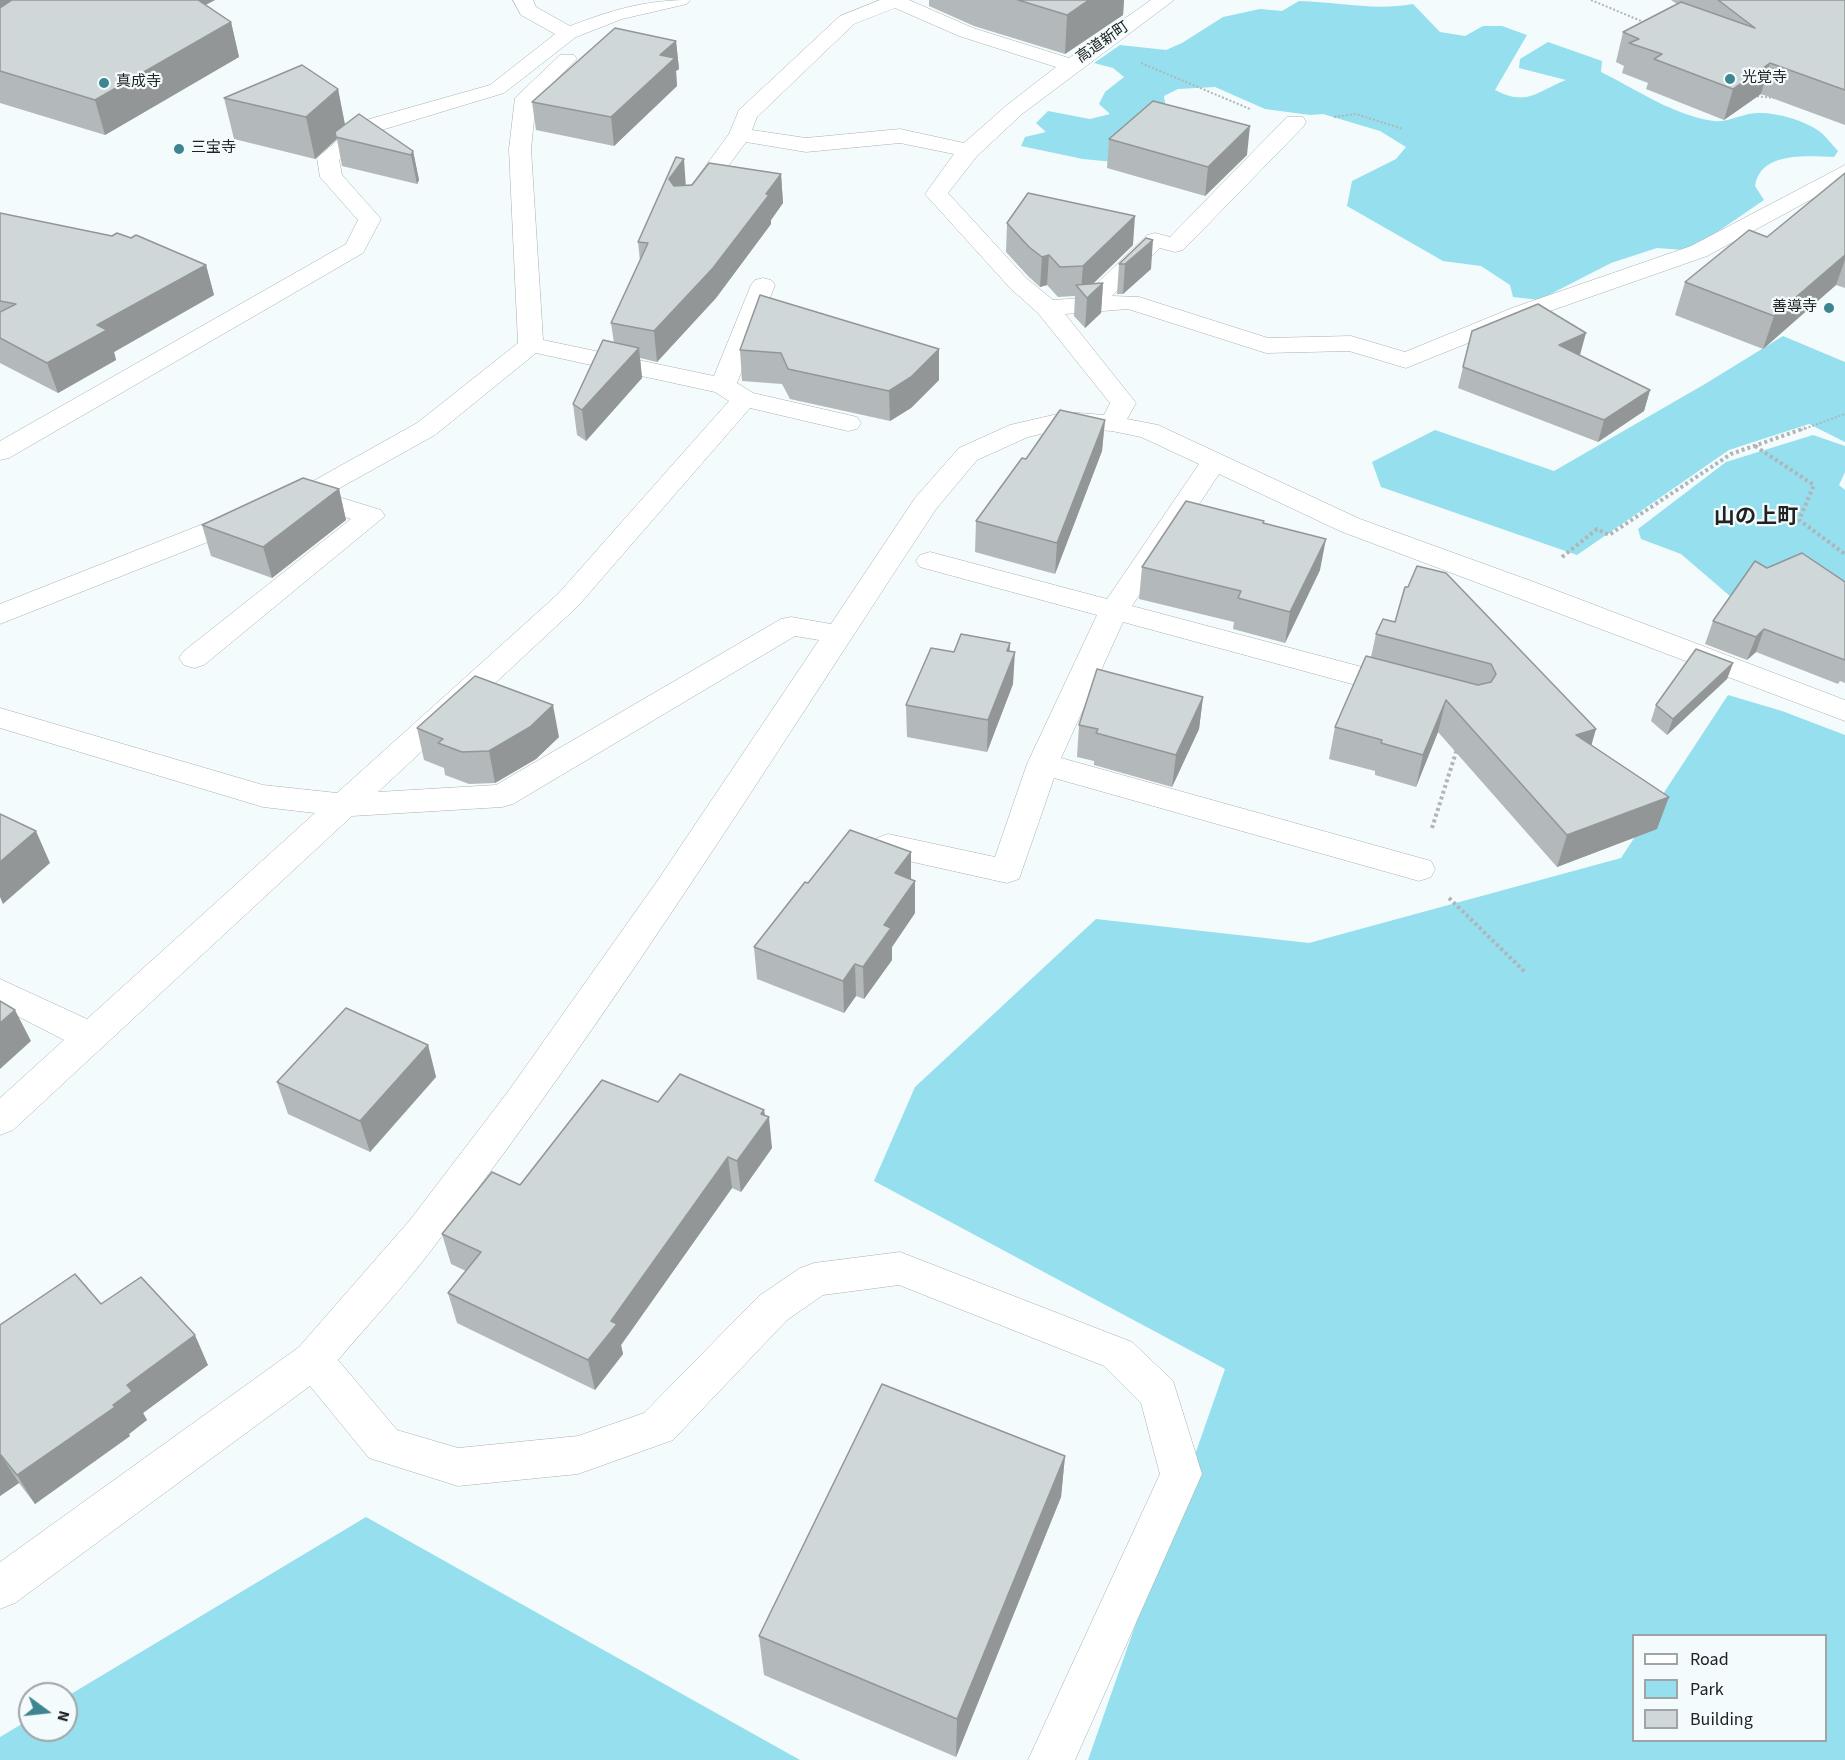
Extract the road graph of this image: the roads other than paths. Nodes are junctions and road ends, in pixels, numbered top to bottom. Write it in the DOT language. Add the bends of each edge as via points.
graph roads {
  1 [pos="523,0"];
  2 [pos="680,0"];
  3 [pos="685,0"];
  4 [pos="1164,0"];
  5 [pos="569,33"];
  6 [pos="1072,65"];
  7 [pos="1296,122"];
  8 [pos="740,135"];
  9 [pos="970,151"];
  10 [pos="1845,172"];
  11 [pos="685,208"];
  12 [pos="763,285"];
  13 [pos="1089,305"];
  14 [pos="1047,308"];
  15 [pos="531,345"];
  16 [pos="733,393"];
  17 [pos="848,423"];
  18 [pos="1112,423"];
  19 [pos="0,452"];
  20 [pos="1214,461"];
  21 [pos="303,495"];
  22 [pos="930,561"];
  23 [pos="1113,612"];
  24 [pos="0,615"];
  25 [pos="836,634"];
  26 [pos="194,658"];
  27 [pos="1425,693"];
  28 [pos="1845,711"];
  29 [pos="0,718"];
  30 [pos="1043,764"];
  31 [pos="346,805"];
  32 [pos="888,846"];
  33 [pos="1419,869"];
  34 [pos="0,992"];
  35 [pos="90,1037"];
  36 [pos="0,1120"];
  37 [pos="314,1360"];
  38 [pos="0,1588"];
  39 [pos="1051,1760"];
  1 -- 5 [label="street" via="528,11"];
  2 -- 5 [label="street" via="616,15"];
  3 -- 15 [label="street" via="593,39 526,98 520,149"];
  4 -- 6 [label="street, 高道新町"];
  5 -- 19 [label="street" via="497,89 367,127 328,158 331,177 370,219 355,248"];
  6 -- 8 [label="street" via="966,32 895,1 847,20 747,115"];
  6 -- 9 [label="street, 高道新町"];
  7 -- 13 [label="street" via="1175,245 1155,240"];
  8 -- 9 [label="street" via="806,145 900,136"];
  8 -- 11 [label="street"];
  9 -- 14 [label="street, 高道新町" via="936,194 1018,283"];
  10 -- 13 [label="street" via="1698,251 1521,313 1407,360 1351,343 1266,346 1130,302"];
  12 -- 16 [label="street"];
  13 -- 14 [label="street"];
  14 -- 18 [label="street" via="1123,403"];
  15 -- 16 [label="street"];
  15 -- 21 [label="street" via="426,429"];
  16 -- 17 [label="street"];
  16 -- 31 [label="street" via="568,600"];
  18 -- 20 [label="street" via="1149,430"];
  18 -- 25 [label="street" via="1066,420 1019,431 968,454 925,504"];
  20 -- 23 [label="street"];
  20 -- 28 [label="street" via="1350,525"];
  21 -- 24 [label="street"];
  21 -- 26 [label="street" via="371,516"];
  22 -- 23 [label="street"];
  23 -- 27 [label="street"];
  23 -- 30 [label="street"];
  25 -- 31 [label="street" via="791,626 502,796"];
  25 -- 37 [label="street" via="670,888 520,1103 424,1231"];
  29 -- 31 [label="street" via="263,796"];
  30 -- 32 [label="street" via="1007,871"];
  30 -- 33 [label="street"];
  31 -- 35 [label="street"];
  34 -- 35 [label="street"];
  35 -- 36 [label="street"];
  37 -- 38 [label="street"];
  37 -- 39 [label="street" via="384,1444 458,1467 578,1455 658,1427 773,1308 814,1280 900,1268 1118,1354 1159,1394 1181,1474"];
}
